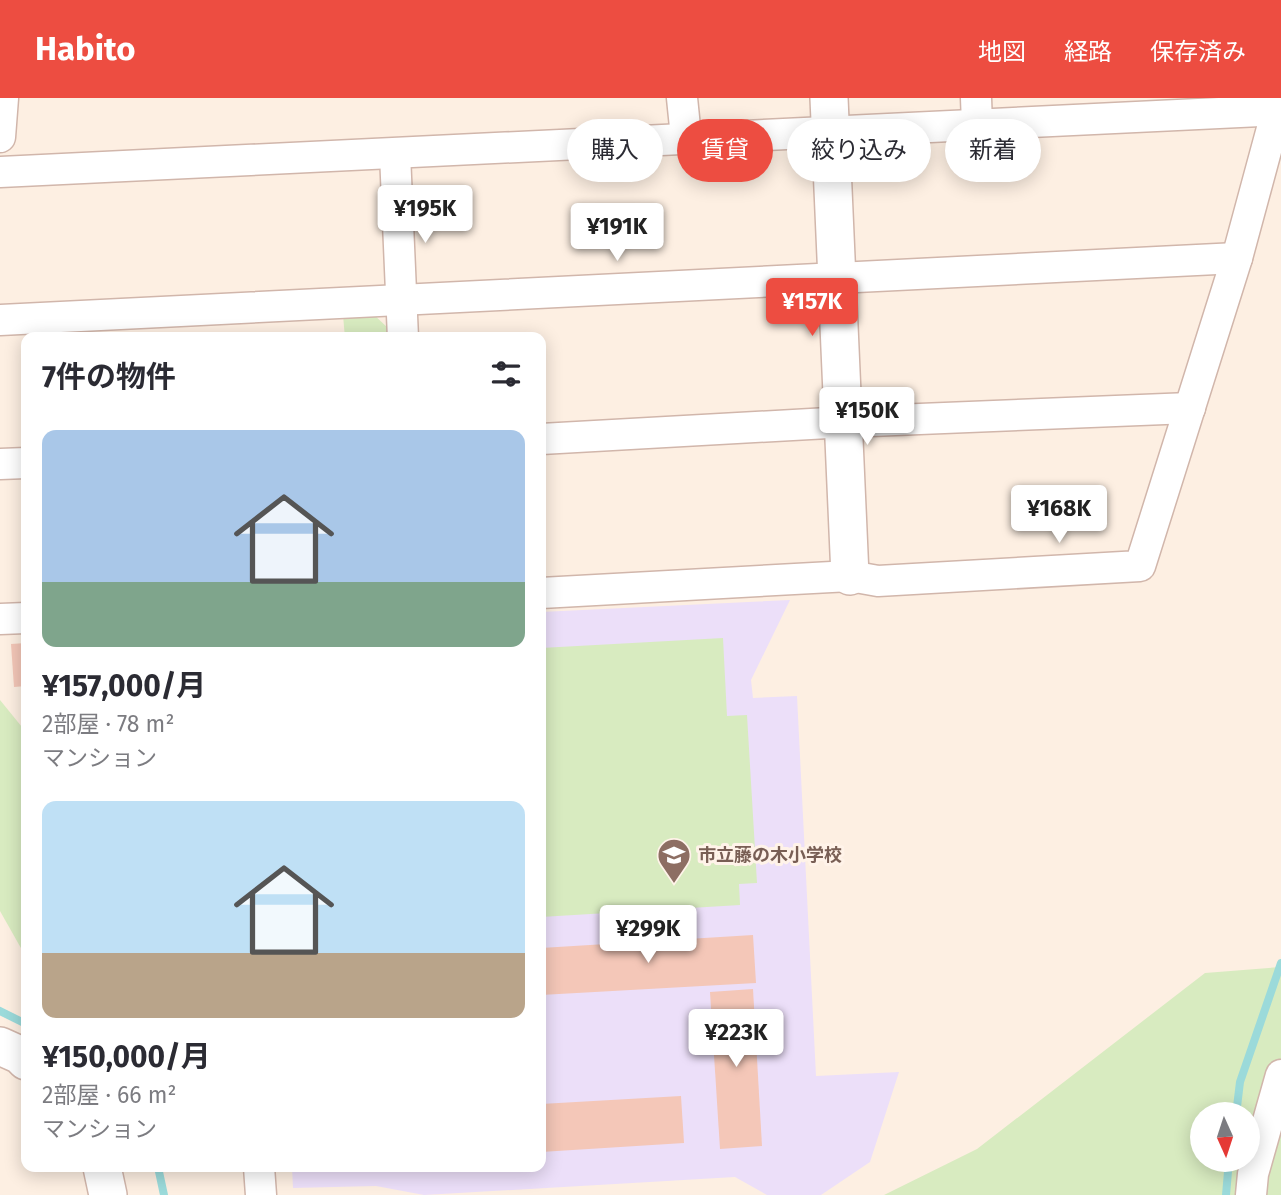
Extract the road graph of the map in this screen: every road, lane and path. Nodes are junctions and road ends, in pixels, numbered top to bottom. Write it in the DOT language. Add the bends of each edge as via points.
graph roads {
  1 [pos="3,98"];
  2 [pos="682,98"];
  3 [pos="1279,110"];
  4 [pos="976,111"];
  5 [pos="830,114"];
  6 [pos="684,119"];
  7 [pos="773,123"];
  8 [pos="0,137"];
  9 [pos="677,138"];
  10 [pos="395,154"];
  11 [pos="0,172"];
  12 [pos="1237,258"];
  13 [pos="838,276"];
  14 [pos="402,299"];
  15 [pos="0,320"];
  16 [pos="403,332"];
  17 [pos="1190,408"];
  18 [pos="846,422"];
  19 [pos="546,439"];
  20 [pos="21,463"];
  21 [pos="0,464"];
  22 [pos="850,576"];
  23 [pos="546,593"];
  24 [pos="21,618"];
  25 [pos="0,619"];
  26 [pos="0,1046"];
  27 [pos="21,1056"];
  28 [pos="1281,1075"];
  29 [pos="103,1172"];
  30 [pos="259,1172"];
  31 [pos="108,1195"];
  32 [pos="261,1195"];
  33 [pos="1251,1195"];
  1 -- 8 [label="street"];
  2 -- 6 [label="street"];
  3 -- 4 [label="street"];
  3 -- 12 [label="street"];
  4 -- 5 [label="street"];
  5 -- 7 [label="street"];
  5 -- 13 [label="street"];
  9 -- 10 [label="street"];
  10 -- 11 [label="street"];
  10 -- 14 [label="street"];
  12 -- 13 [label="street"];
  12 -- 17 [label="street"];
  13 -- 14 [label="street"];
  13 -- 18 [label="street"];
  14 -- 15 [label="street"];
  14 -- 16 [label="street"];
  17 -- 18 [label="street"];
  17 -- 22 [label="street" via="1140,566 878,581"];
  18 -- 19 [label="street"];
  18 -- 22 [label="street"];
  20 -- 21 [label="street"];
  22 -- 23 [label="street"];
  24 -- 25 [label="street"];
  26 -- 27 [label="street"];
  28 -- 33 [label="street"];
  29 -- 31 [label="street"];
  30 -- 32 [label="street"];
}
